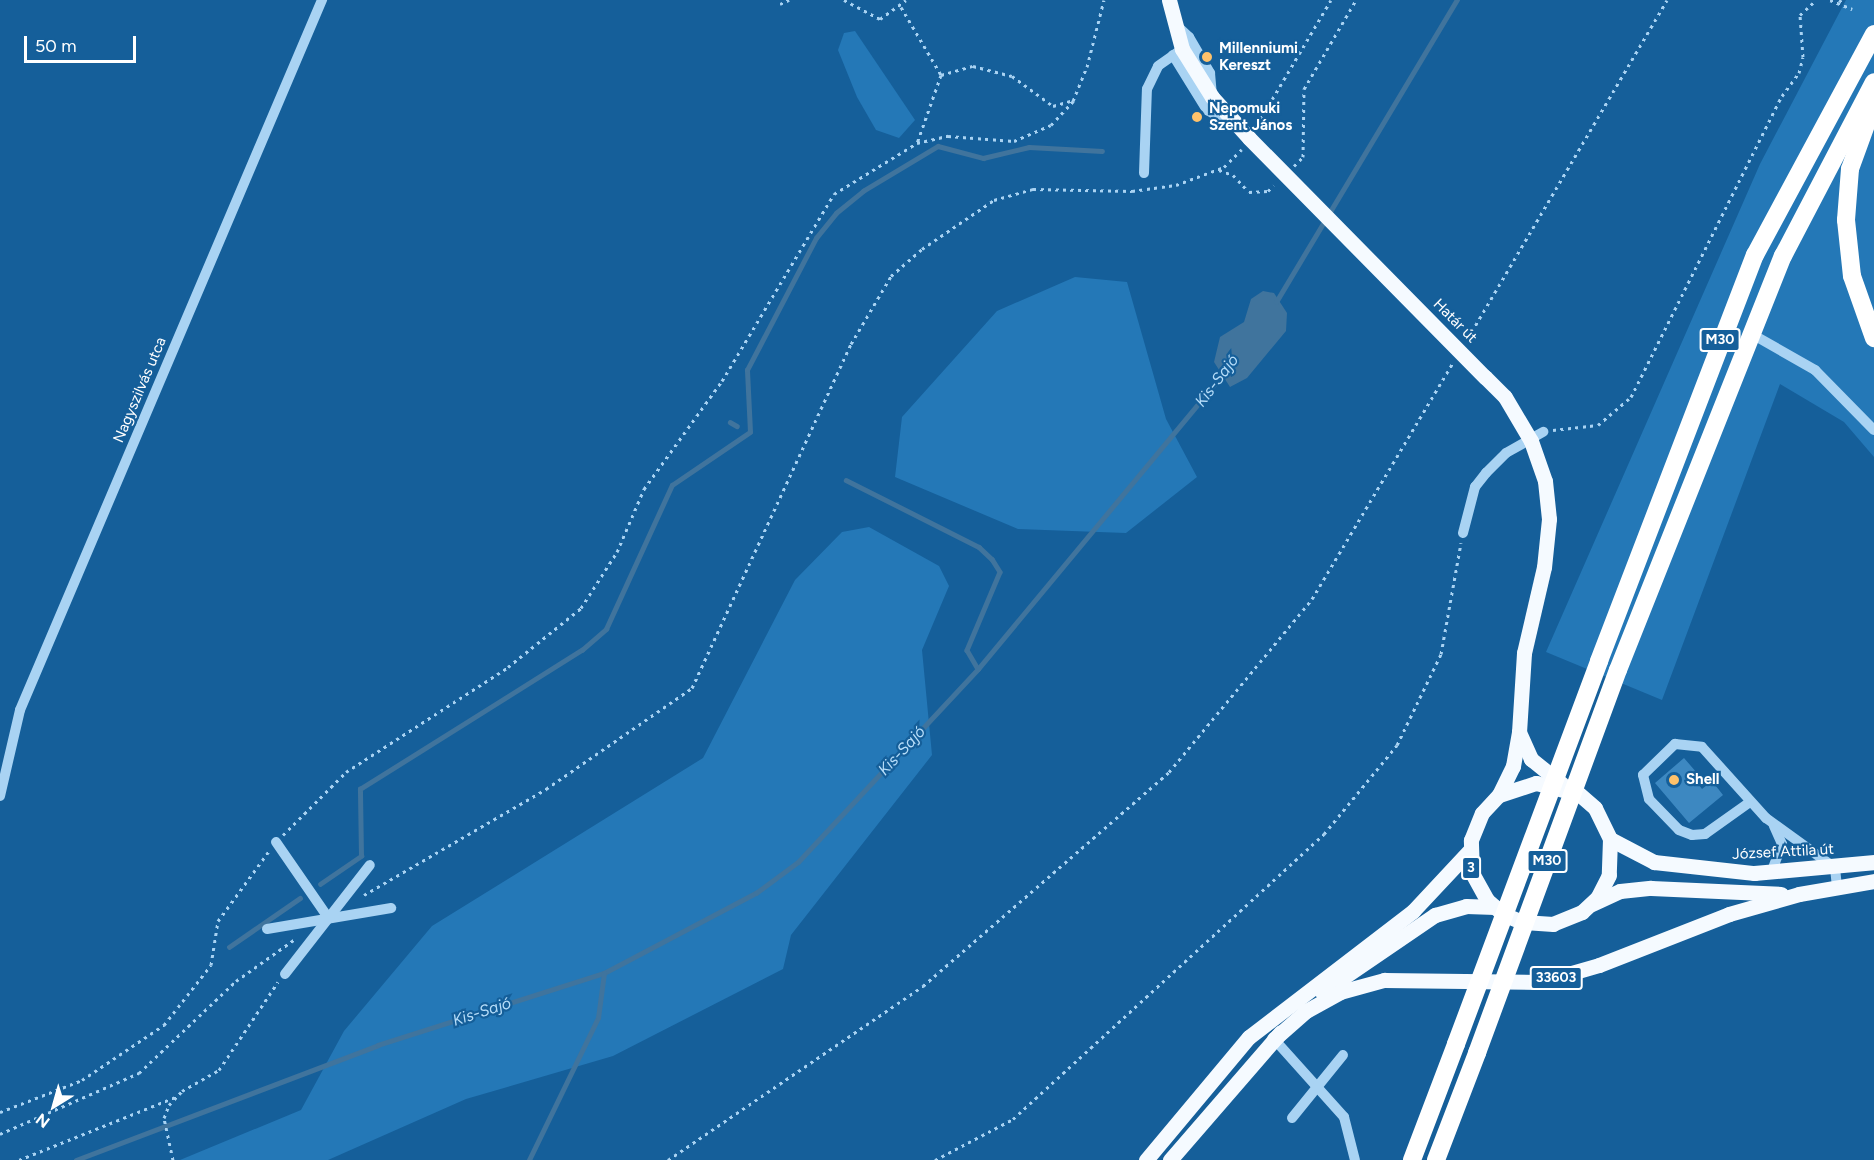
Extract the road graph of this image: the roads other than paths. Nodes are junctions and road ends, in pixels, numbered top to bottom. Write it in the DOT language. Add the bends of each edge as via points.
graph roads {
  1 [pos="322,0"];
  2 [pos="1169,0"];
  3 [pos="1172,19"];
  4 [pos="1874,34"];
  5 [pos="1178,52"];
  6 [pos="1874,82"];
  7 [pos="1212,97"];
  8 [pos="1874,103"];
  9 [pos="1249,132"];
  10 [pos="1144,173"];
  11 [pos="1750,333"];
  12 [pos="1874,338"];
  13 [pos="1874,430"];
  14 [pos="1537,437"];
  15 [pos="1463,533"];
  16 [pos="1519,732"];
  17 [pos="1569,789"];
  18 [pos="1499,795"];
  19 [pos="0,796"];
  20 [pos="1750,802"];
  21 [pos="1774,825"];
  22 [pos="1610,839"];
  23 [pos="276,842"];
  24 [pos="1472,849"];
  25 [pos="1874,862"];
  26 [pos="370,865"];
  27 [pos="1835,868"];
  28 [pos="1771,873"];
  29 [pos="1874,881"];
  30 [pos="1837,888"];
  31 [pos="1798,894"];
  32 [pos="1589,906"];
  33 [pos="1495,907"];
  34 [pos="391,908"];
  35 [pos="327,916"];
  36 [pos="267,929"];
  37 [pos="285,974"];
  38 [pos="1306,1011"];
  39 [pos="1274,1039"];
  40 [pos="1343,1056"];
  41 [pos="1316,1086"];
  42 [pos="1292,1118"];
  43 [pos="1146,1160"];
  44 [pos="1170,1160"];
  45 [pos="1355,1160"];
  46 [pos="1412,1160"];
  47 [pos="1436,1160"];
  1 -- 19 [label="street, Nagyszilvás utca" via="20,710"];
  2 -- 3 [label="main road, Határ út"];
  3 -- 5 [label="main road, Határ út"];
  3 -- 7 [label="street" via="1189,37 1209,73"];
  4 -- 46 [label="highway, M30, bridge" via="1755,255"];
  5 -- 7 [label="main road, Határ út"];
  5 -- 9 [label="street" via="1207,110"];
  5 -- 10 [label="street" via="1158,66 1147,89"];
  6 -- 11 [label="highway, M30" via="1819,181"];
  7 -- 9 [label="main road, Határ út"];
  8 -- 12 [label="highway" via="1850,169 1846,219 1852,276"];
  9 -- 14 [label="main road, Határ út, bridge" via="1505,397"];
  11 -- 13 [label="street" via="1815,370"];
  11 -- 47 [label="highway, M30, bridge" via="1618,670"];
  14 -- 15 [label="street" via="1506,453 1480,480"];
  14 -- 16 [label="main road, Határ út" via="1549,519 1544,567 1524,653"];
  16 -- 17 [label="main road" via="1531,759"];
  16 -- 18 [label="main road, Határ út" via="1513,766"];
  17 -- 18 [label="main road, 3" via="1536,783"];
  17 -- 22 [label="main road, 3" via="1595,808"];
  18 -- 24 [label="main road, 3" via="1478,821"];
  20 -- 20 [label="street" via="1714,758 1693,743 1675,744 1643,775 1649,799 1678,830 1692,835 1705,834"];
  20 -- 21 [label="street"];
  21 -- 27 [label="street"];
  21 -- 28 [label="street" via="1782,844"];
  22 -- 28 [label="main road, József Attila út" via="1638,857 1693,870"];
  22 -- 32 [label="main road, 3" via="1609,874"];
  23 -- 35 [label="street"];
  24 -- 33 [label="main road, 3" via="1476,883"];
  24 -- 43 [label="main road, 3" via="1413,911 1249,1037"];
  25 -- 27 [label="main road, József Attila út"];
  26 -- 35 [label="street"];
  27 -- 28 [label="main road, József Attila út"];
  27 -- 30 [label="street"];
  29 -- 30 [label="main road, 3"];
  30 -- 31 [label="main road, 3"];
  31 -- 32 [label="main road, 3" via="1712,894 1651,888 1620,891"];
  31 -- 38 [label="main road, 33603" via="1540,982 1384,980 1340,992"];
  32 -- 33 [label="main road, 3" via="1563,922 1542,925 1512,919"];
  33 -- 39 [label="main road, 3" via="1466,906 1416,926 1315,997"];
  34 -- 35 [label="street"];
  35 -- 36 [label="street"];
  35 -- 37 [label="street"];
  38 -- 39 [label="main road, 3"];
  39 -- 41 [label="street"];
  39 -- 44 [label="main road, 3"];
  40 -- 41 [label="street"];
  41 -- 42 [label="street"];
  41 -- 45 [label="street" via="1344,1117"];
}
